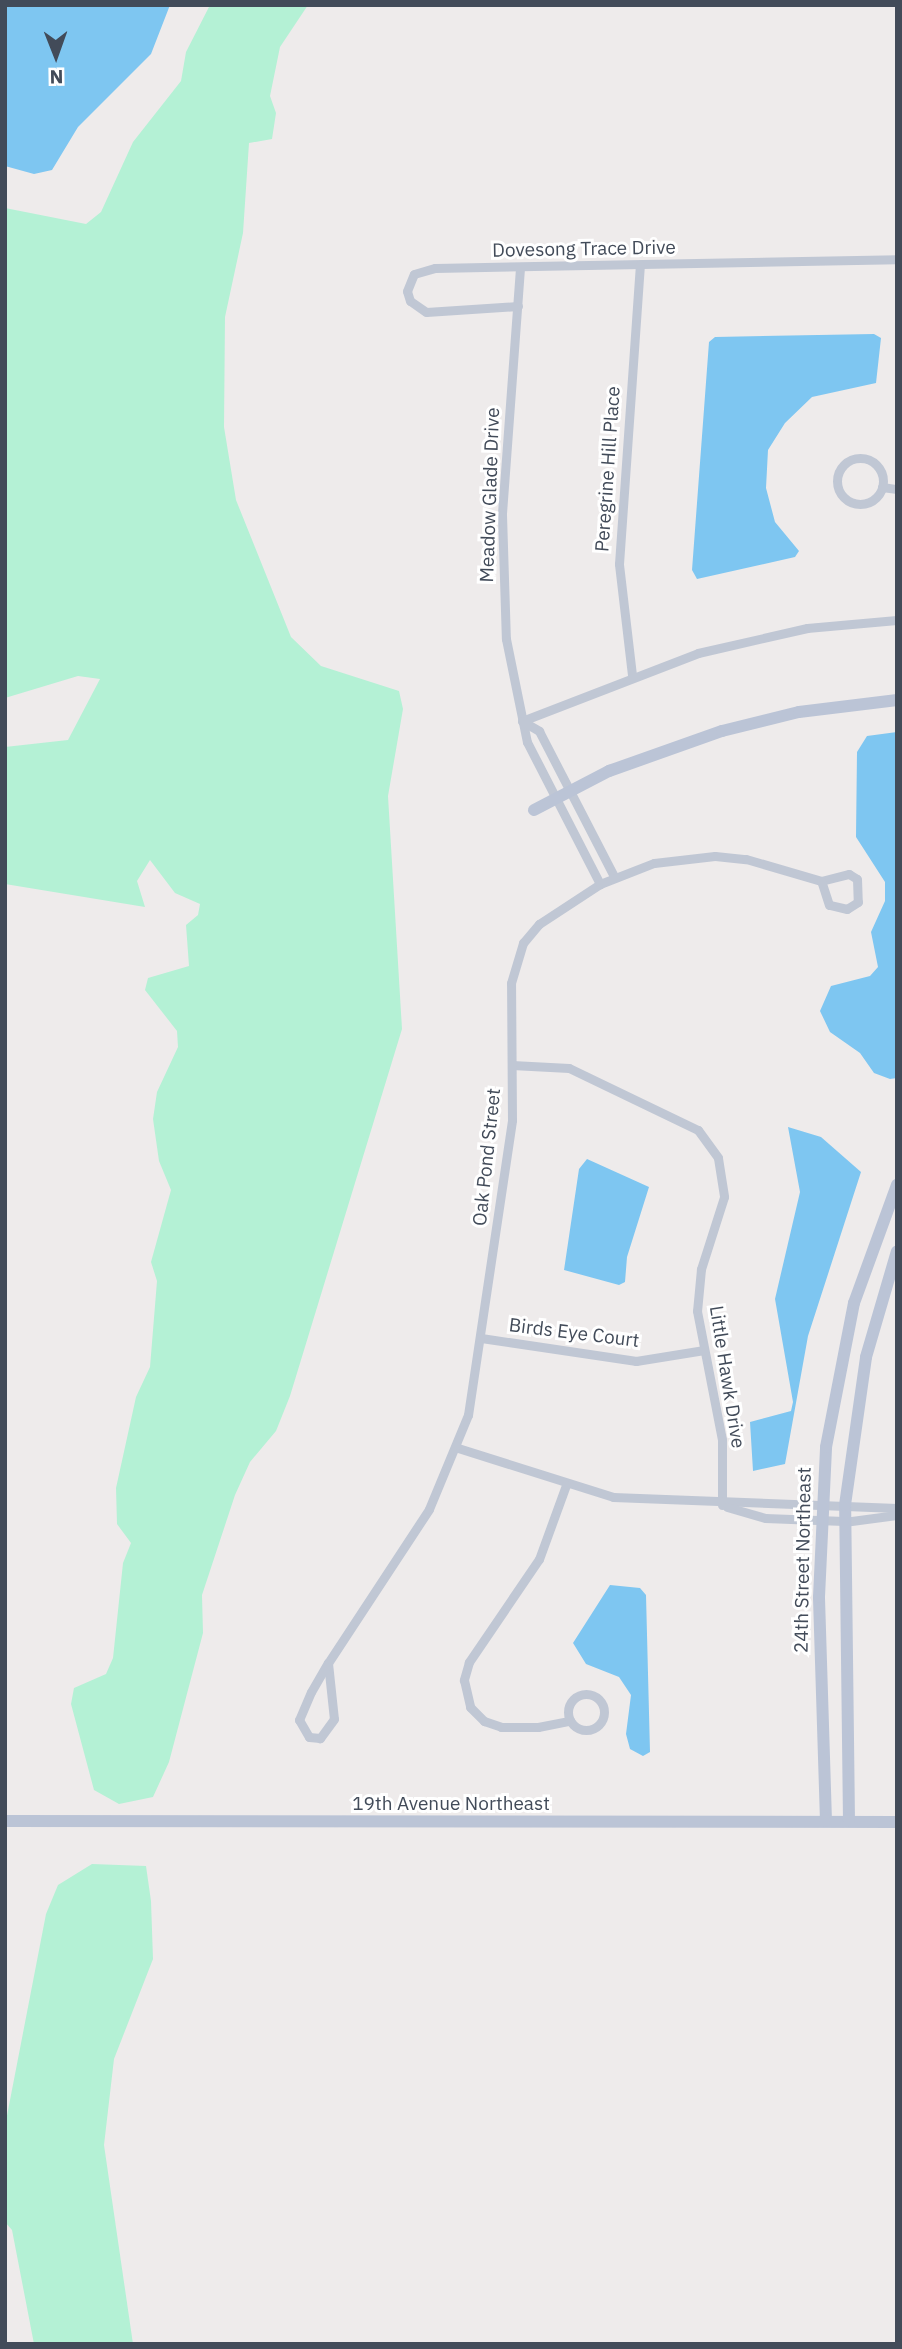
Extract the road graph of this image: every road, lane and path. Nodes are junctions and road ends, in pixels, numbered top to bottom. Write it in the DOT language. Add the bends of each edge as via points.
graph roads {
  1 [pos="897,260"];
  2 [pos="640,265"];
  3 [pos="520,268"];
  4 [pos="518,306"];
  5 [pos="882,487"];
  6 [pos="897,489"];
  7 [pos="897,620"];
  8 [pos="632,675"];
  9 [pos="897,700"];
  10 [pos="522,721"];
  11 [pos="570,792"];
  12 [pos="556,799"];
  13 [pos="534,810"];
  14 [pos="614,876"];
  15 [pos="821,881"];
  16 [pos="600,884"];
  17 [pos="512,1065"];
  18 [pos="897,1185"];
  19 [pos="897,1251"];
  20 [pos="481,1338"];
  21 [pos="704,1350"];
  22 [pos="458,1448"];
  23 [pos="566,1485"];
  24 [pos="820,1503"];
  25 [pos="722,1505"];
  26 [pos="845,1505"];
  27 [pos="897,1508"];
  28 [pos="897,1515"];
  29 [pos="820,1520"];
  30 [pos="844,1521"];
  31 [pos="328,1663"];
  32 [pos="570,1721"];
  33 [pos="5,1821"];
  34 [pos="826,1821"];
  35 [pos="849,1822"];
  36 [pos="897,1822"];
  1 -- 2 [label="street, Dovesong Trace Drive"];
  2 -- 3 [label="street, Dovesong Trace Drive"];
  2 -- 8 [label="street, Peregrine Hill Place" via="619,564"];
  3 -- 4 [label="street, Meadow Glade Drive"];
  3 -- 4 [label="street, Dovesong Trace Drive" via="421,269 407,290 410,301 426,312"];
  4 -- 10 [label="street, Meadow Glade Drive" via="502,565 506,639"];
  5 -- 5 [label="street" via="881,472 865,458 850,460 837,478 845,498 859,504 873,499"];
  5 -- 6 [label="street"];
  7 -- 8 [label="street" via="807,628"];
  8 -- 10 [label="street"];
  9 -- 11 [label="street" via="799,712 722,732 663,749"];
  10 -- 11 [label="street" via="539,731"];
  10 -- 12 [label="street, Meadow Glade Drive"];
  11 -- 12 [label="street"];
  11 -- 14 [label="street"];
  12 -- 13 [label="street"];
  12 -- 16 [label="street, Meadow Glade Drive"];
  14 -- 15 [label="street, Oak Pond Street" via="654,863 715,856 746,859"];
  14 -- 16 [label="street, Oak Pond Street"];
  15 -- 15 [label="street, Oak Pond Street" via="849,874 857,878 858,902 847,909 829,905"];
  16 -- 17 [label="street, Oak Pond Street" via="539,923 523,943 511,983"];
  17 -- 20 [label="street, Oak Pond Street" via="512,1121"];
  17 -- 21 [label="street, Little Hawk Drive" via="569,1068 680,1119 709,1144 723,1176 724,1197 697,1285"];
  18 -- 24 [label="street, 24th Street Northeast" via="873,1241 843,1345"];
  19 -- 26 [label="street, 24th Street Northeast" via="866,1357"];
  20 -- 21 [label="street, Birds Eye Court" via="636,1360"];
  20 -- 22 [label="street, Oak Pond Street"];
  21 -- 25 [label="street, Little Hawk Drive" via="722,1440"];
  22 -- 23 [label="street"];
  22 -- 31 [label="street, Oak Pond Street" via="419,1527"];
  23 -- 25 [label="street" via="626,1499"];
  23 -- 32 [label="street" via="539,1559 469,1662 464,1680 470,1707 484,1721 538,1727"];
  24 -- 25 [label="street"];
  24 -- 26 [label="street"];
  24 -- 29 [label="street, 24th Street Northeast"];
  25 -- 29 [label="street" via="765,1518"];
  26 -- 27 [label="street"];
  26 -- 30 [label="street, 24th Street Northeast"];
  28 -- 30 [label="street"];
  29 -- 30 [label="street"];
  29 -- 34 [label="street, 24th Street Northeast"];
  30 -- 35 [label="street, 24th Street Northeast"];
  31 -- 31 [label="street, Oak Pond Street" via="334,1718 320,1738 309,1737 299,1720"];
  32 -- 32 [label="street" via="578,1728 595,1728 603,1720 601,1703 592,1695 574,1698"];
  33 -- 34 [label="street, 19th Avenue Northeast"];
  34 -- 35 [label="street, 19th Avenue Northeast"];
  35 -- 36 [label="street, 19th Avenue Northeast"];
}
